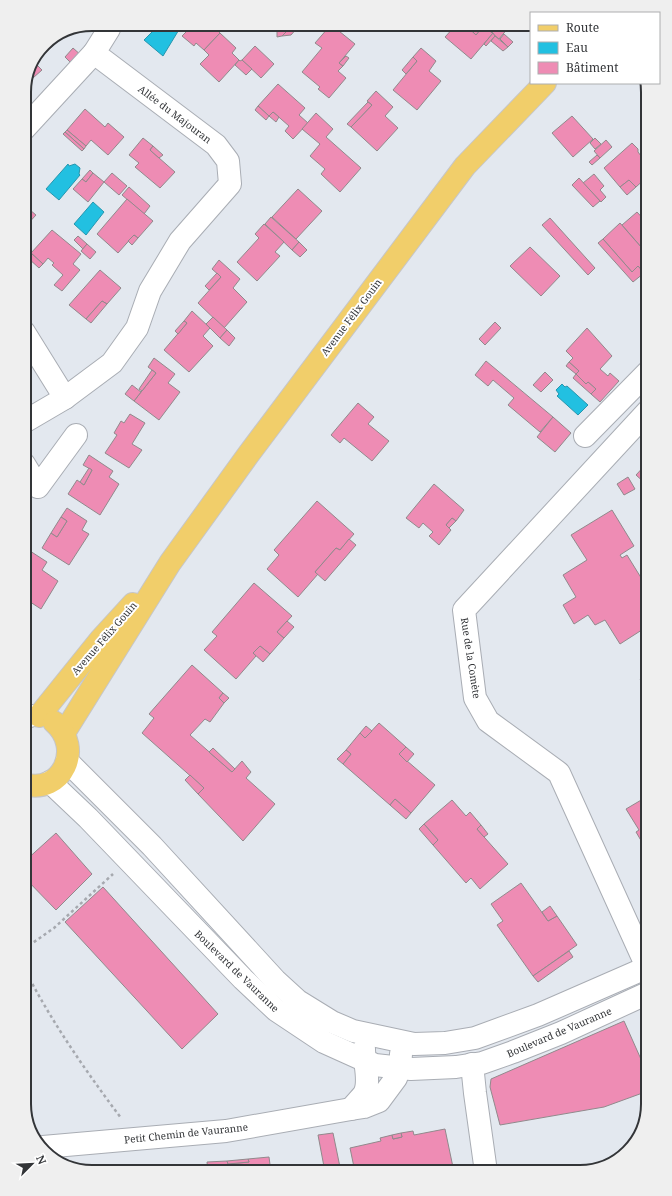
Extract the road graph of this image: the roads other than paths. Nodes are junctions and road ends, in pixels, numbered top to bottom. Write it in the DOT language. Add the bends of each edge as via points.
graph roads {
  1 [pos="108,31"];
  2 [pos="94,53"];
  3 [pos="544,84"];
  4 [pos="31,121"];
  5 [pos="31,343"];
  6 [pos="641,379"];
  7 [pos="65,398"];
  8 [pos="31,418"];
  9 [pos="641,419"];
  10 [pos="76,435"];
  11 [pos="585,436"];
  12 [pos="31,476"];
  13 [pos="170,563"];
  14 [pos="31,713"];
  15 [pos="31,716"];
  16 [pos="64,733"];
  17 [pos="67,761"];
  18 [pos="50,782"];
  19 [pos="31,786"];
  20 [pos="641,952"];
  21 [pos="641,970"];
  22 [pos="641,996"];
  23 [pos="364,1034"];
  24 [pos="402,1042"];
  25 [pos="364,1060"];
  26 [pos="472,1064"];
  27 [pos="400,1068"];
  28 [pos="351,1109"];
  29 [pos="52,1146"];
  30 [pos="485,1165"];
  1 -- 2 [label="street"];
  2 -- 4 [label="street"];
  2 -- 7 [label="street, Allée du Majouran" via="216,145 228,161 230,184 180,241 150,291 137,328 112,363"];
  3 -- 13 [label="main road, Avenue Félix Gouin" via="464,166"];
  5 -- 7 [label="street"];
  6 -- 11 [label="street"];
  7 -- 8 [label="street, Allée du Majouran"];
  9 -- 20 [label="street, Rue de la Comète" via="464,610 475,698 488,721 559,773"];
  10 -- 12 [label="street" via="38,487"];
  13 -- 14 [label="main road, Avenue Félix Gouin"];
  13 -- 16 [label="main road, Avenue Félix Gouin"];
  15 -- 16 [label="main road" via="53,722"];
  16 -- 17 [label="main road" via="68,742"];
  17 -- 18 [label="main road" via="63,770"];
  17 -- 23 [label="street, Boulevard de Vauranne" via="152,846 275,980 298,1001 332,1022"];
  18 -- 19 [label="main road"];
  18 -- 25 [label="street, Boulevard de Vauranne" via="276,1010 324,1042"];
  21 -- 24 [label="street, Boulevard de Vauranne" via="538,1015 475,1038 445,1043"];
  22 -- 26 [label="street, Boulevard de Vauranne" via="533,1044 482,1063"];
  23 -- 24 [label="street, Boulevard de Vauranne"];
  23 -- 25 [label="street"];
  24 -- 27 [label="street, Petit Chemin de Vauranne"];
  25 -- 27 [label="street, Boulevard de Vauranne" via="375,1065"];
  25 -- 28 [label="street" via="368,1078 364,1092"];
  26 -- 27 [label="street, Boulevard de Vauranne" via="456,1067"];
  26 -- 30 [label="street"];
  27 -- 28 [label="street, Petit Chemin de Vauranne" via="396,1078 378,1101 364,1108"];
  28 -- 29 [label="street, Petit Chemin de Vauranne" via="226,1131"];
}
